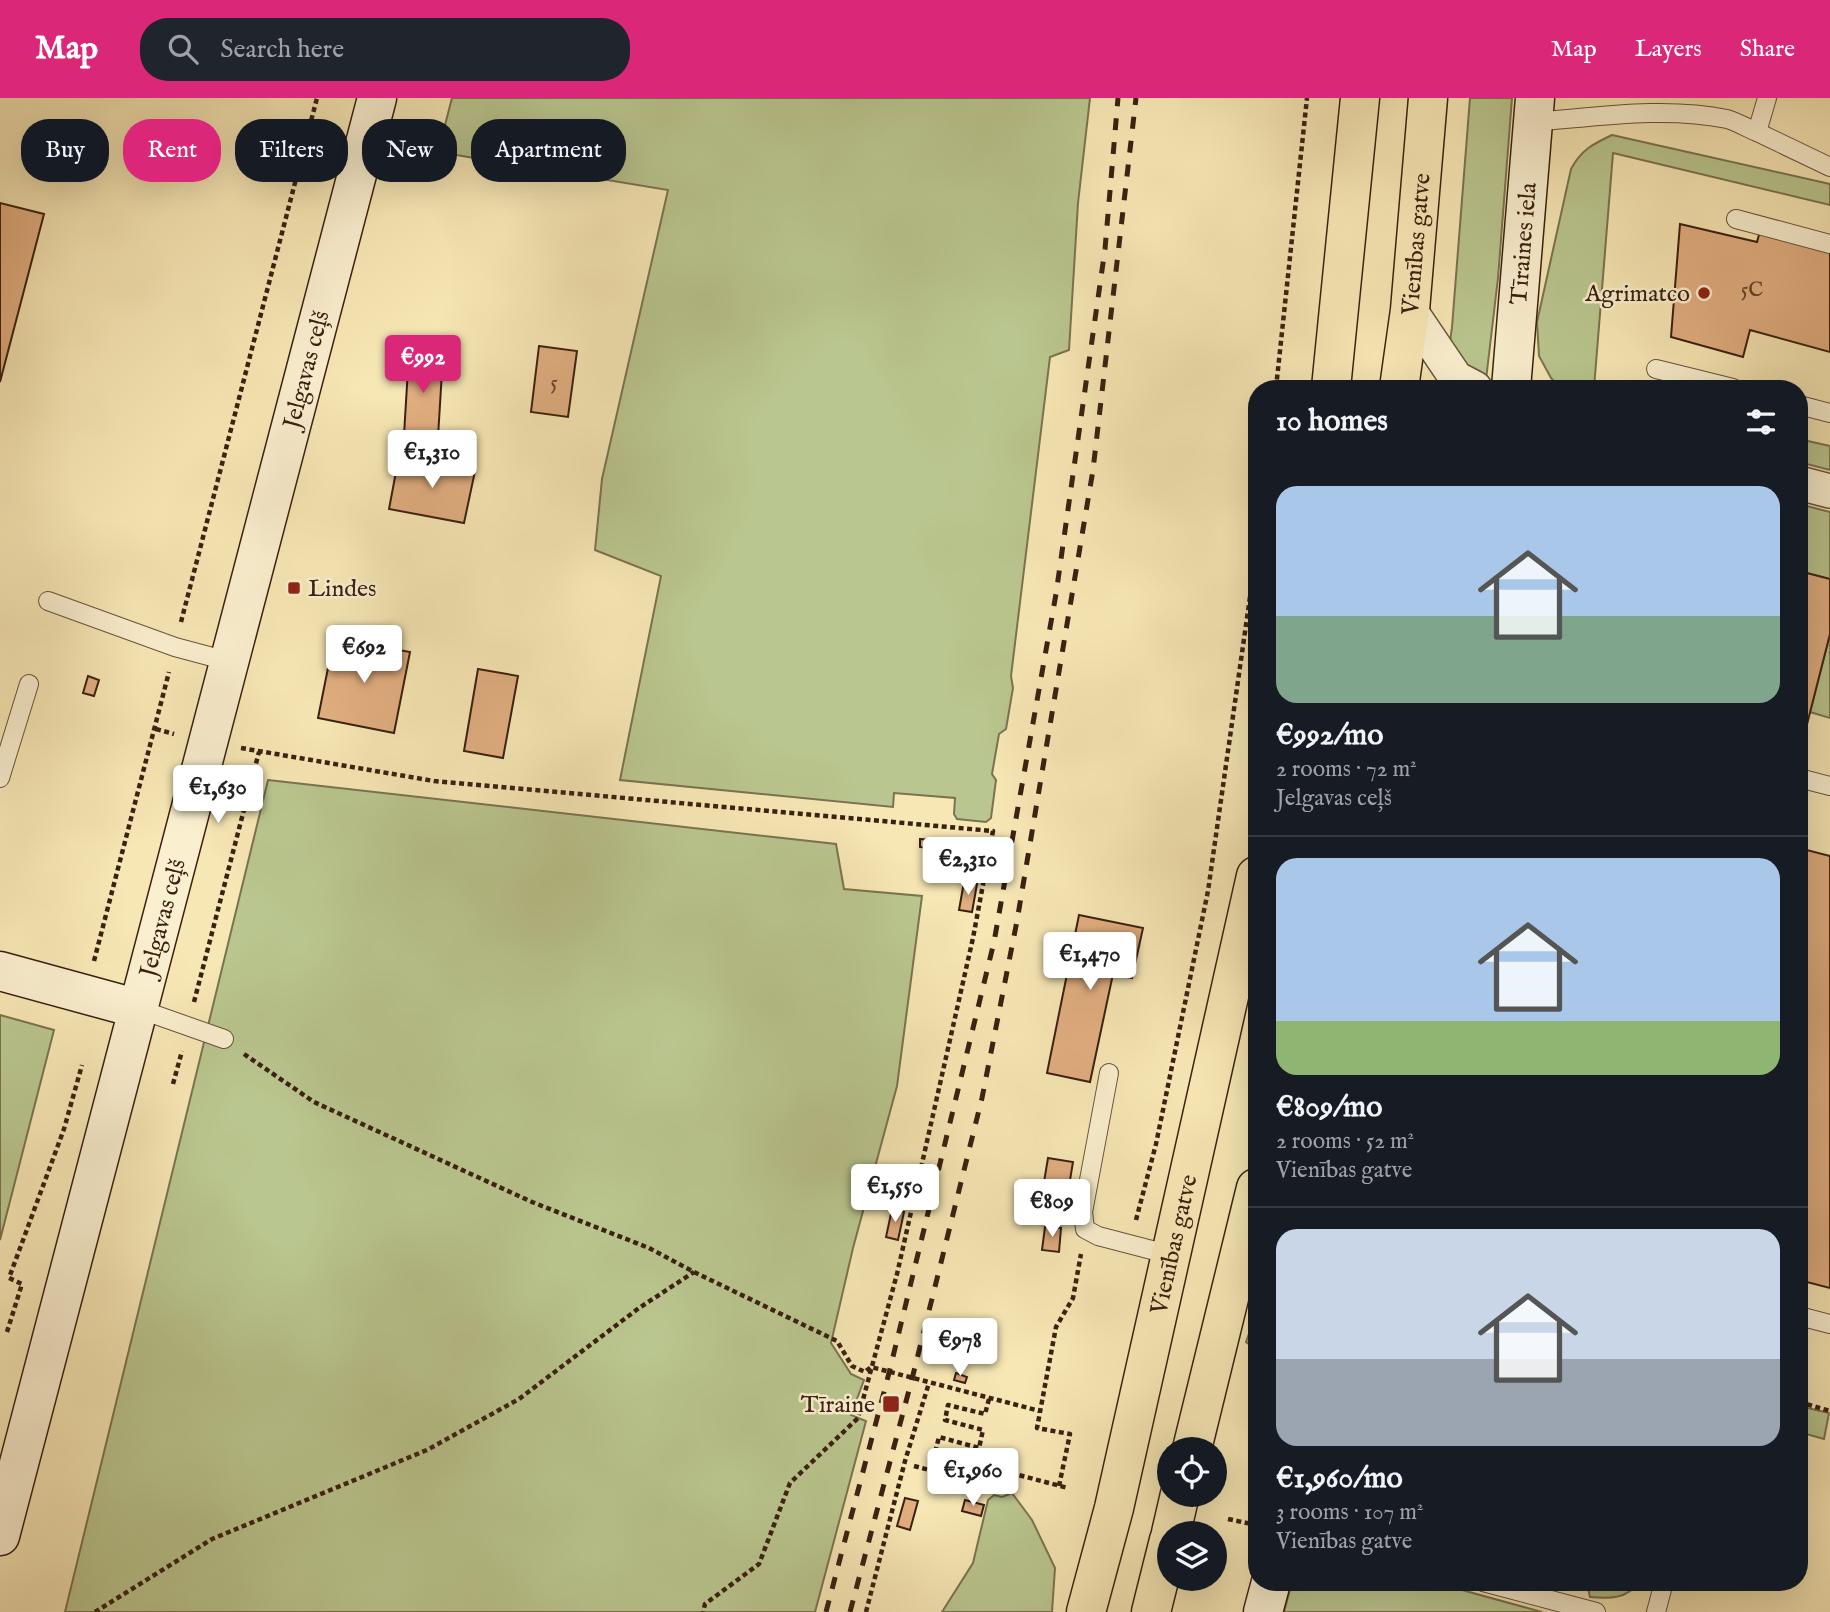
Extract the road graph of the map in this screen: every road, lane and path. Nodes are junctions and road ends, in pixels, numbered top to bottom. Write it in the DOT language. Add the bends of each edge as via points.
graph roads {
  1 [pos="317,98"];
  2 [pos="377,98"];
  3 [pos="1307,98"];
  4 [pos="1360,98"];
  5 [pos="1428,98"];
  6 [pos="1767,98"];
  7 [pos="1534,110"];
  8 [pos="1757,132"];
  9 [pos="1830,167"];
  10 [pos="1736,219"];
  11 [pos="1830,244"];
  12 [pos="1410,310"];
  13 [pos="1656,369"];
  14 [pos="1277,380"];
  15 [pos="1332,380"];
  16 [pos="1400,380"];
  17 [pos="1460,380"];
  18 [pos="1512,380"];
  19 [pos="1701,380"];
  20 [pos="1808,407"];
  21 [pos="1830,413"];
  22 [pos="1808,485"];
  23 [pos="1830,491"];
  24 [pos="48,601"];
  25 [pos="1248,611"];
  26 [pos="175,647"];
  27 [pos="231,662"];
  28 [pos="29,684"];
  29 [pos="156,729"];
  30 [pos="209,742"];
  31 [pos="259,752"];
  32 [pos="0,778"];
  33 [pos="1808,780"];
  34 [pos="1830,786"];
  35 [pos="1248,912"];
  36 [pos="0,971"];
  37 [pos="86,994"];
  38 [pos="139,1009"];
  39 [pos="188,1027"];
  40 [pos="224,1039"];
  41 [pos="82,1065"];
  42 [pos="1109,1073"];
  43 [pos="173,1084"];
  44 [pos="1248,1221"];
  45 [pos="1129,1244"];
  46 [pos="1080,1255"];
  47 [pos="1171,1255"];
  48 [pos="694,1272"];
  49 [pos="1808,1318"];
  50 [pos="1830,1324"];
  51 [pos="7,1332"];
  52 [pos="871,1367"];
  53 [pos="929,1383"];
  54 [pos="989,1399"];
  55 [pos="1808,1405"];
  56 [pos="1040,1411"];
  57 [pos="1830,1411"];
  58 [pos="1195,1437"];
  59 [pos="942,1455"];
  60 [pos="914,1466"];
  61 [pos="1059,1486"];
  62 [pos="1068,1488"];
  63 [pos="1228,1518"];
  64 [pos="1248,1522"];
  65 [pos="0,1536"];
  66 [pos="1157,1588"];
  67 [pos="1269,1591"];
  68 [pos="1517,1591"];
  69 [pos="1662,1591"];
  70 [pos="95,1612"];
  71 [pos="703,1612"];
  72 [pos="866,1612"];
  73 [pos="1086,1612"];
  74 [pos="1151,1612"];
  75 [pos="1263,1612"];
  76 [pos="1596,1612"];
  77 [pos="1656,1612"];
  1 -- 26 [label="path"];
  2 -- 27 [label="main road, Jelgavas ceļš"];
  3 -- 14 [label="path"];
  4 -- 15 [label="highway"];
  5 -- 12 [label="highway, Vienības gatve"];
  6 -- 8 [label="lane"];
  7 -- 8 [label="lane" via="1686,114 1730,120"];
  7 -- 18 [label="main road, Tīraines iela"];
  8 -- 9 [label="lane"];
  10 -- 11 [label="lane"];
  12 -- 16 [label="highway, Vienības gatve"];
  12 -- 17 [label="street"];
  13 -- 19 [label="lane"];
  20 -- 21 [label="lane"];
  22 -- 23 [label="street"];
  24 -- 26 [label="lane"];
  25 -- 45 [label="path" via="1208,891 1156,1144"];
  26 -- 27 [label="lane"];
  26 -- 29 [label="path"];
  27 -- 30 [label="main road, Jelgavas ceļš"];
  28 -- 32 [label="lane"];
  29 -- 30 [label="path"];
  29 -- 37 [label="path"];
  30 -- 31 [label="path"];
  30 -- 38 [label="main road, Jelgavas ceļš"];
  31 -- 39 [label="path"];
  31 -- 52 [label="path" via="434,781 993,831 974,938 897,1274"];
  33 -- 34 [label="lane"];
  35 -- 47 [label="highway, Vienības gatve"];
  36 -- 37 [label="main road"];
  37 -- 38 [label="main road"];
  38 -- 39 [label="lane"];
  38 -- 65 [label="main road, Jelgavas ceļš"];
  39 -- 40 [label="lane"];
  39 -- 43 [label="path"];
  40 -- 48 [label="path" via="314,1102 532,1202 649,1248"];
  41 -- 51 [label="path" via="64,1129 9,1278 22,1284"];
  42 -- 45 [label="lane" via="1083,1212 1086,1229"];
  44 -- 58 [label="highway"];
  45 -- 47 [label="lane"];
  46 -- 56 [label="path" via="1073,1298 1056,1327"];
  47 -- 73 [label="highway, Vienības gatve"];
  48 -- 52 [label="path" via="837,1341 852,1366 865,1372"];
  48 -- 70 [label="path" via="519,1399 427,1450 212,1539"];
  49 -- 50 [label="lane"];
  52 -- 53 [label="path"];
  52 -- 71 [label="path" via="858,1418 790,1483 759,1564 705,1604"];
  53 -- 54 [label="path"];
  53 -- 72 [label="path"];
  54 -- 56 [label="path"];
  54 -- 59 [label="path" via="985,1414 948,1405 945,1420 983,1430 979,1448 939,1437 935,1453"];
  55 -- 57 [label="path"];
  56 -- 61 [label="path" via="1037,1428 1070,1434"];
  59 -- 60 [label="path" via="937,1472"];
  59 -- 61 [label="path"];
  61 -- 62 [label="path"];
  63 -- 64 [label="path"];
  66 -- 74 [label="highway"];
  67 -- 75 [label="main road"];
  68 -- 76 [label="lane"];
  69 -- 77 [label="lane"];
}
